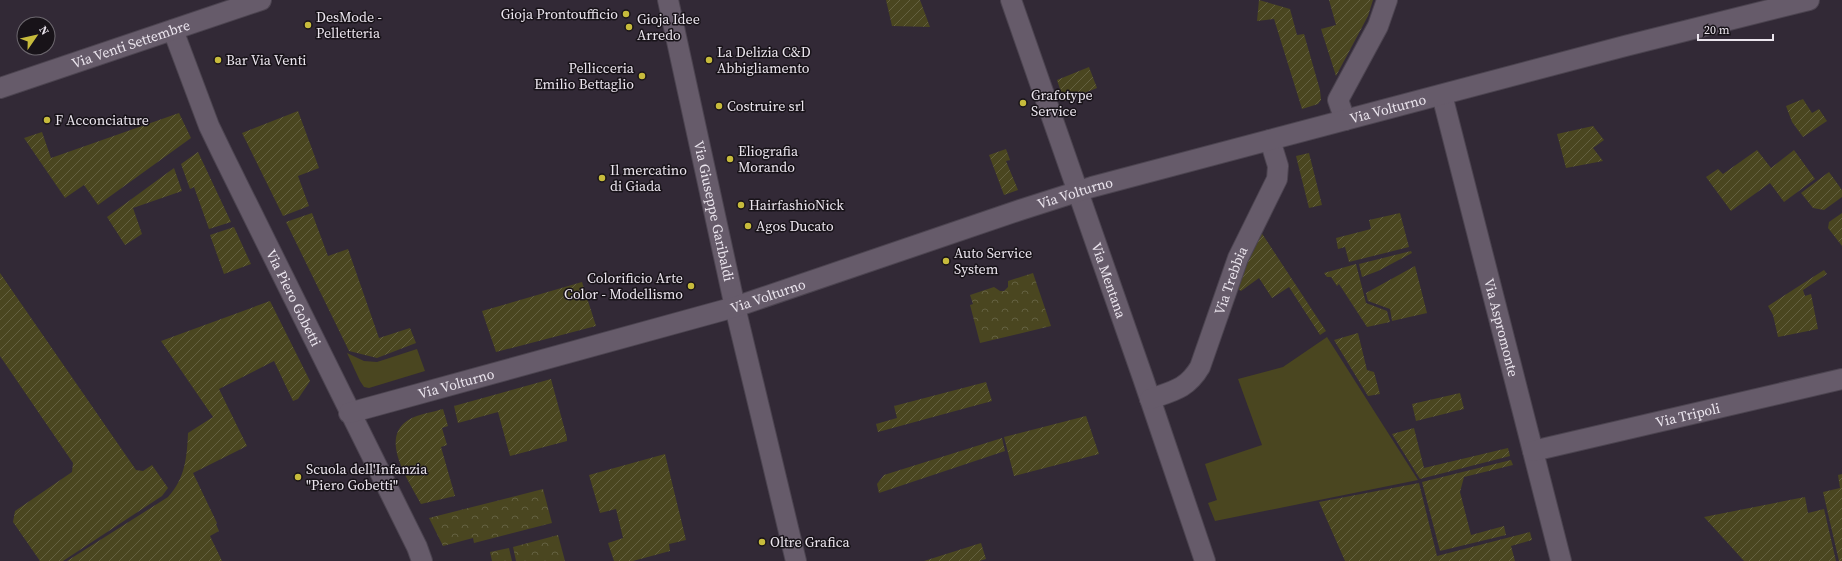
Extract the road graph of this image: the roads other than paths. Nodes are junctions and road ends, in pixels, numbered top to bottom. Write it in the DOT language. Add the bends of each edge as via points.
graph roads {
  1 [pos="261,0"];
  2 [pos="668,0"];
  3 [pos="1011,0"];
  4 [pos="1387,0"];
  5 [pos="1809,0"];
  6 [pos="173,30"];
  7 [pos="0,88"];
  8 [pos="1442,95"];
  9 [pos="1345,120"];
  10 [pos="1270,140"];
  11 [pos="1077,192"];
  12 [pos="735,307"];
  13 [pos="1842,379"];
  14 [pos="1150,399"];
  15 [pos="349,412"];
  16 [pos="1533,451"];
  17 [pos="422,561"];
  18 [pos="796,561"];
  19 [pos="1205,561"];
  20 [pos="1561,561"];
  1 -- 6 [label="street, Via Venti Settembre"];
  2 -- 12 [label="street, Via Giuseppe Garibaldi"];
  3 -- 11 [label="street, Via Mentana"];
  4 -- 9 [label="street" via="1378,26 1338,100"];
  5 -- 8 [label="street, Via Volturno"];
  6 -- 7 [label="street, Via Venti Settembre"];
  6 -- 15 [label="street, Via Piero Gobetti" via="209,126"];
  8 -- 9 [label="street, Via Volturno"];
  8 -- 16 [label="street, Via Aspromonte"];
  9 -- 10 [label="street, Via Volturno"];
  10 -- 11 [label="street, Via Volturno"];
  10 -- 14 [label="street, Via Trebbia" via="1278,166 1277,179 1238,258 1200,367 1185,385"];
  11 -- 12 [label="street, Via Volturno"];
  11 -- 14 [label="street, Via Mentana"];
  12 -- 15 [label="street, Via Volturno"];
  12 -- 18 [label="street, Via Giuseppe Garibaldi"];
  13 -- 16 [label="street, Via Tripoli"];
  14 -- 19 [label="street, Via Mentana"];
  15 -- 17 [label="street, Via Piero Gobetti"];
  16 -- 20 [label="street, Via Aspromonte"];
}
